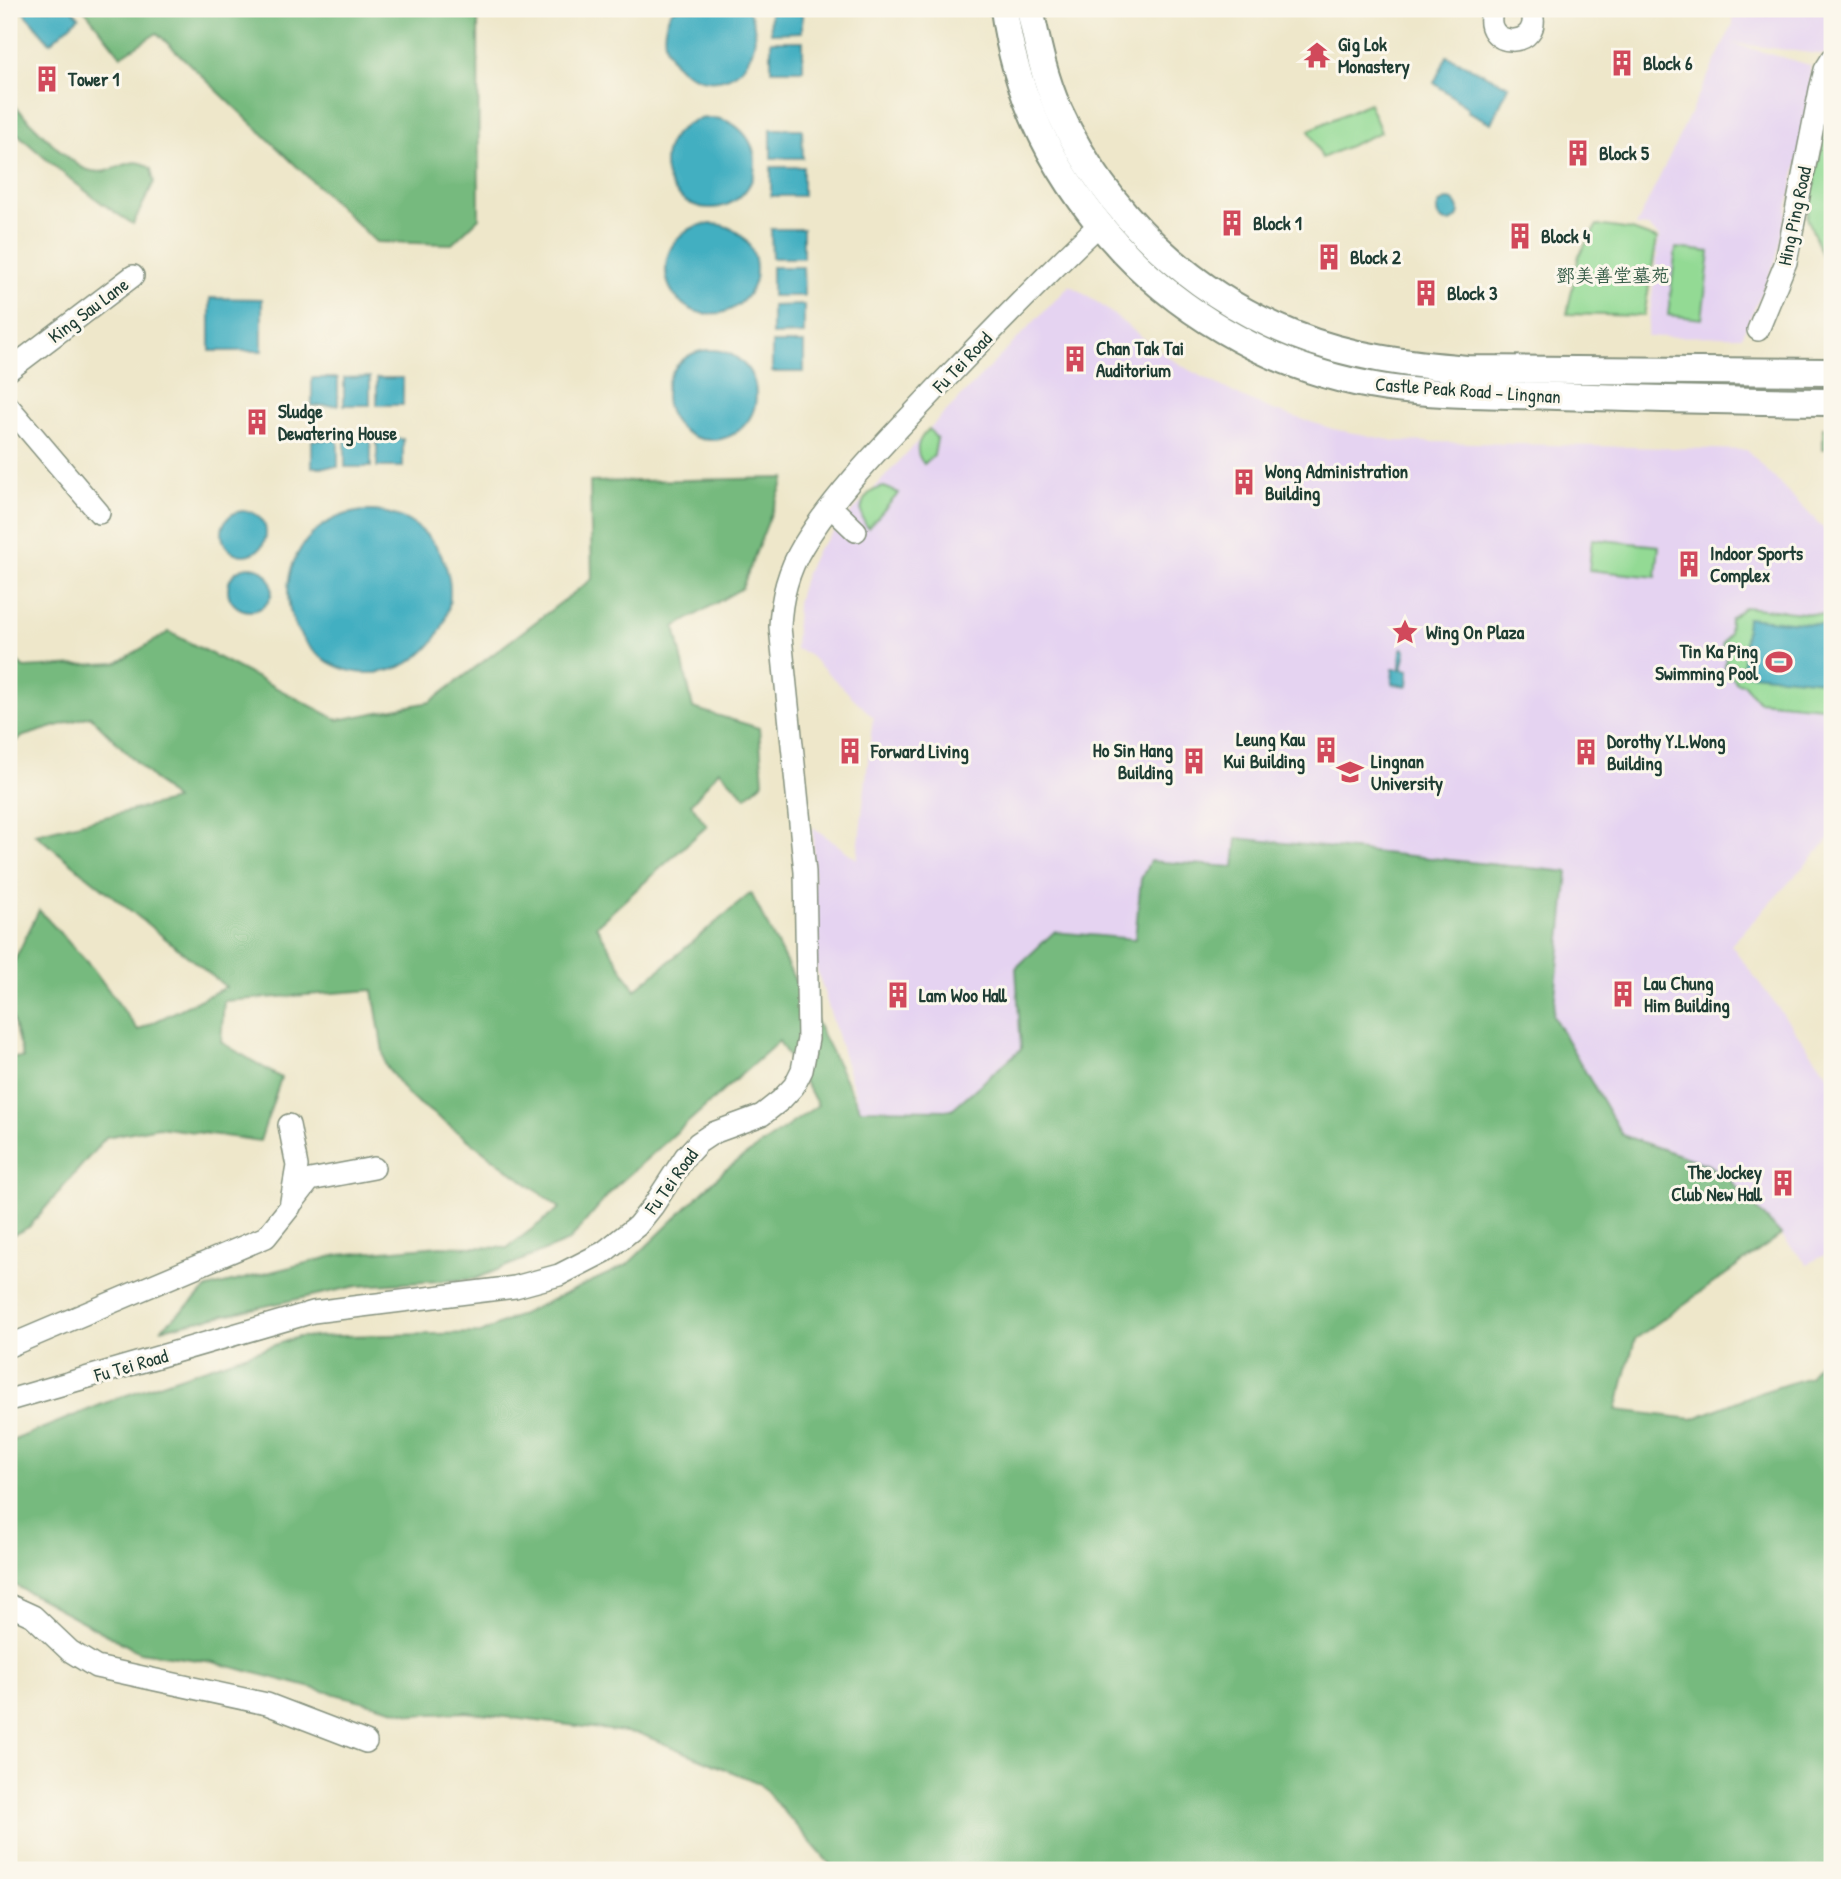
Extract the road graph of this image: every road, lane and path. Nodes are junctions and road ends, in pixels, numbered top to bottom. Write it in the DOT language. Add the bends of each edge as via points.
graph roads {
  1 [pos="1004,9"];
  2 [pos="1030,9"];
  3 [pos="1493,9"];
  4 [pos="1531,9"];
  5 [pos="1832,59"];
  6 [pos="1100,225"];
  7 [pos="133,276"];
  8 [pos="1758,330"];
  9 [pos="9,370"];
  10 [pos="1832,372"];
  11 [pos="1832,401"];
  12 [pos="9,407"];
  13 [pos="831,507"];
  14 [pos="99,513"];
  15 [pos="856,531"];
  16 [pos="289,1125"];
  17 [pos="374,1168"];
  18 [pos="290,1207"];
  19 [pos="9,1346"];
  20 [pos="9,1400"];
  21 [pos="9,1605"];
  22 [pos="366,1742"];
  1 -- 6 [label="main road, Castle Peak Road – Lingnan" via="1014,59 1037,125 1065,177"];
  2 -- 10 [label="main road, Castle Peak Road – Lingnan" via="1058,109 1073,139 1129,220 1177,266 1232,304 1275,326 1362,356 1428,366"];
  3 -- 4 [label="street" via="1494,30 1512,41 1531,30"];
  5 -- 8 [label="street, Hing Ping Road" via="1820,90 1786,262"];
  6 -- 11 [label="main road, Castle Peak Road – Lingnan" via="1136,267 1207,320 1280,357 1357,382 1465,394"];
  6 -- 13 [label="street, Fu Tei Road" via="1051,269 884,444"];
  7 -- 9 [label="street, King Sau Lane"];
  12 -- 14 [label="street"];
  13 -- 15 [label="street"];
  13 -- 20 [label="street, Fu Tei Road" via="793,566 780,615 806,906 807,1051 789,1092 761,1115 698,1143 637,1226 604,1252 559,1275 515,1287 313,1312"];
  16 -- 18 [label="street" via="297,1166"];
  17 -- 18 [label="street" via="310,1181"];
  18 -- 19 [label="street" via="258,1242"];
  21 -- 22 [label="street" via="27,1612 70,1651 96,1667 267,1704"];
}
